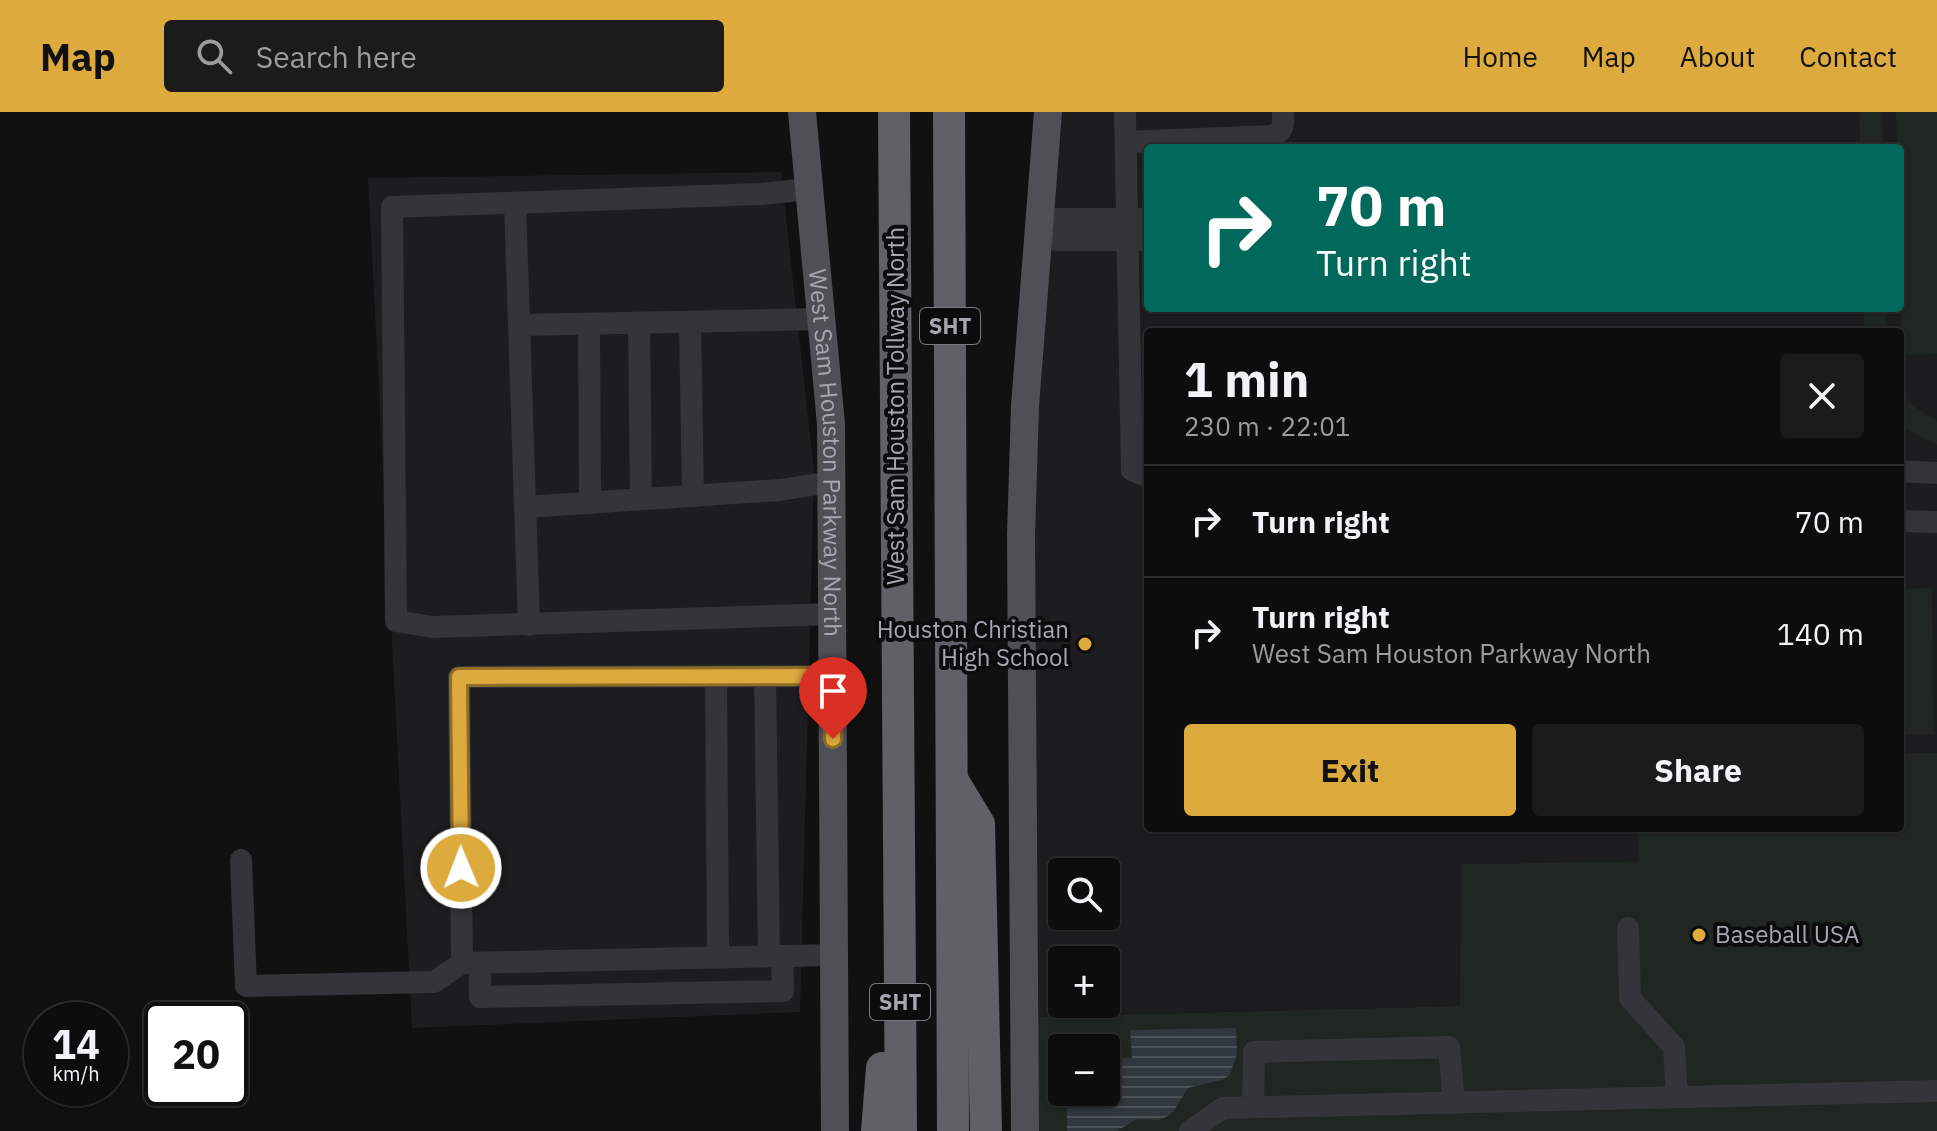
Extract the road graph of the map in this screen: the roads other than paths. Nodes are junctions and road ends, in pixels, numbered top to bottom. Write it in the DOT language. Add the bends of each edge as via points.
graph roads {
  1 [pos="802,112"];
  2 [pos="894,112"];
  3 [pos="949,112"];
  4 [pos="1048,112"];
  5 [pos="1125,112"];
  6 [pos="1283,112"];
  7 [pos="1126,142"];
  8 [pos="809,189"];
  9 [pos="515,203"];
  10 [pos="1037,228"];
  11 [pos="1138,229"];
  12 [pos="821,319"];
  13 [pos="690,323"];
  14 [pos="589,324"];
  15 [pos="639,324"];
  16 [pos="519,325"];
  17 [pos="1904,471"];
  18 [pos="1937,473"];
  19 [pos="1144,475"];
  20 [pos="831,482"];
  21 [pos="693,496"];
  22 [pos="641,499"];
  23 [pos="590,503"];
  24 [pos="525,507"];
  25 [pos="1904,521"];
  26 [pos="1937,522"];
  27 [pos="832,614"];
  28 [pos="529,625"];
  29 [pos="765,676"];
  30 [pos="832,676"];
  31 [pos="716,677"];
  32 [pos="952,779"];
  33 [pos="241,860"];
  34 [pos="899,874"];
  35 [pos="1628,928"];
  36 [pos="834,955"];
  37 [pos="776,956"];
  38 [pos="718,957"];
  39 [pos="471,963"];
  40 [pos="1937,1091"];
  41 [pos="1677,1097"];
  42 [pos="1454,1103"];
  43 [pos="1253,1107"];
  44 [pos="835,1131"];
  45 [pos="877,1131"];
  46 [pos="901,1131"];
  47 [pos="953,1131"];
  48 [pos="986,1131"];
  49 [pos="1025,1131"];
  50 [pos="1190,1131"];
  1 -- 8 [label="main road, West Sam Houston Parkway North"];
  2 -- 34 [label="highway, West Sam Houston Tollway North / SHT"];
  3 -- 32 [label="highway, SHT"];
  4 -- 10 [label="main road"];
  5 -- 7 [label="lane"];
  6 -- 7 [label="lane" via="1283,127 1272,136"];
  7 -- 11 [label="lane"];
  8 -- 9 [label="lane"];
  8 -- 12 [label="main road, West Sam Houston Parkway North"];
  9 -- 16 [label="lane"];
  9 -- 28 [label="lane" via="392,207 396,621 433,627"];
  10 -- 11 [label="lane" via="1056,219"];
  10 -- 49 [label="main road" via="1021,535"];
  11 -- 19 [label="lane" via="1132,470"];
  12 -- 13 [label="lane"];
  12 -- 20 [label="main road, West Sam Houston Parkway North"];
  13 -- 15 [label="lane"];
  13 -- 21 [label="lane"];
  14 -- 15 [label="lane"];
  14 -- 16 [label="lane"];
  14 -- 23 [label="lane"];
  15 -- 22 [label="lane"];
  16 -- 24 [label="lane"];
  17 -- 18 [label="lane"];
  20 -- 21 [label="lane"];
  20 -- 27 [label="main road, West Sam Houston Parkway North"];
  21 -- 22 [label="lane"];
  22 -- 23 [label="lane"];
  23 -- 24 [label="lane"];
  24 -- 28 [label="lane"];
  25 -- 26 [label="lane"];
  27 -- 28 [label="lane"];
  27 -- 30 [label="main road, West Sam Houston Parkway North"];
  29 -- 30 [label="lane"];
  29 -- 31 [label="lane"];
  29 -- 37 [label="lane"];
  30 -- 36 [label="main road, West Sam Houston Parkway North"];
  31 -- 38 [label="lane"];
  31 -- 39 [label="lane" via="459,677"];
  32 -- 47 [label="highway, SHT"];
  32 -- 48 [label="highway" via="979,824"];
  33 -- 39 [label="lane" via="246,986 434,982"];
  34 -- 45 [label="highway"];
  34 -- 46 [label="highway, West Sam Houston Tollway North / SHT"];
  35 -- 41 [label="lane" via="1630,998 1674,1047"];
  36 -- 37 [label="lane"];
  36 -- 44 [label="main road, West Sam Houston Parkway North"];
  37 -- 38 [label="lane"];
  37 -- 39 [label="lane" via="783,991 480,997"];
  38 -- 39 [label="lane"];
  40 -- 41 [label="lane"];
  41 -- 42 [label="lane"];
  42 -- 43 [label="lane"];
  42 -- 43 [label="lane" via="1449,1047 1254,1052"];
  43 -- 50 [label="lane" via="1223,1108"];
}
